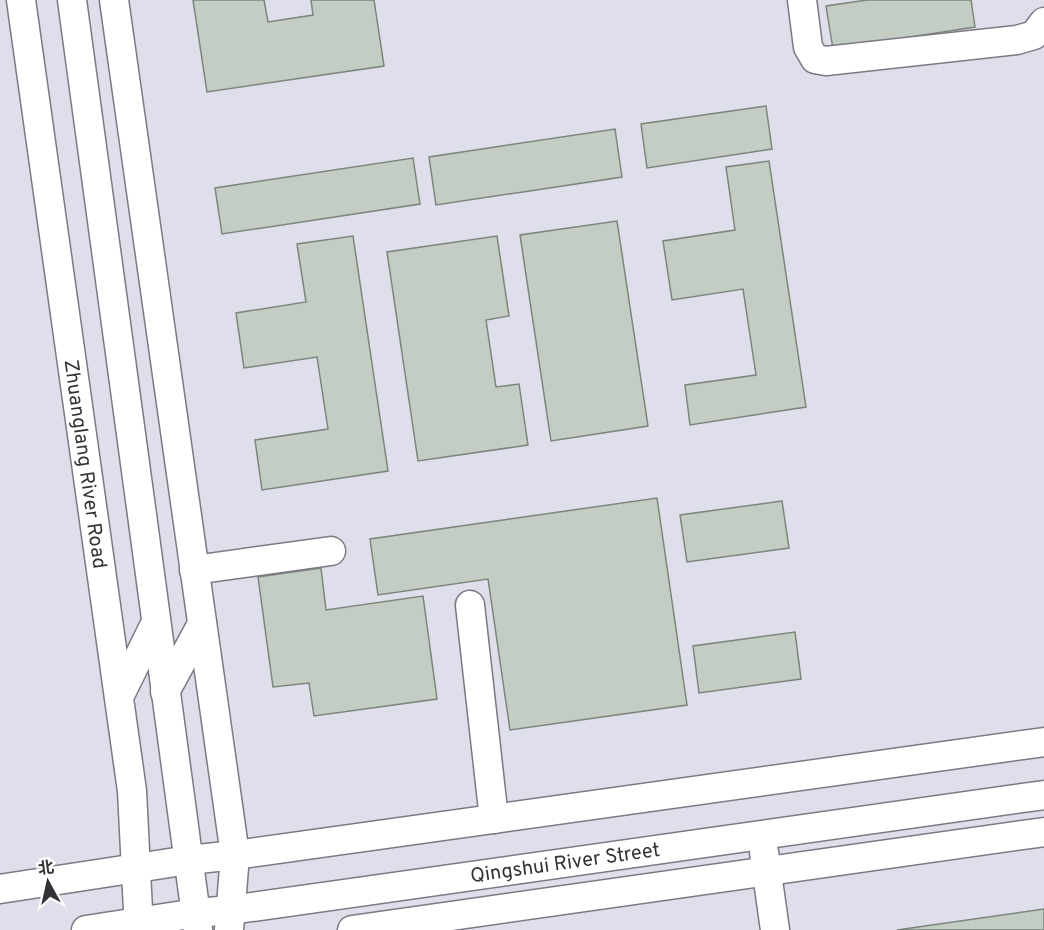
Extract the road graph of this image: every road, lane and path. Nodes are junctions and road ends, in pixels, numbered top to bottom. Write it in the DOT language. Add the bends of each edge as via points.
graph roads {
  1 [pos="21,0"];
  2 [pos="72,0"];
  3 [pos="114,0"];
  4 [pos="802,0"];
  5 [pos="1044,22"];
  6 [pos="117,316"];
  7 [pos="170,400"];
  8 [pos="332,551"];
  9 [pos="194,570"];
  10 [pos="470,605"];
  11 [pos="156,622"];
  12 [pos="202,624"];
  13 [pos="165,692"];
  14 [pos="119,697"];
  15 [pos="1044,741"];
  16 [pos="1044,795"];
  17 [pos="494,819"];
  18 [pos="1044,832"];
  19 [pos="762,835"];
  20 [pos="235,855"];
  21 [pos="189,860"];
  22 [pos="136,869"];
  23 [pos="767,871"];
  24 [pos="0,889"];
  25 [pos="230,920"];
  26 [pos="197,921"];
  27 [pos="139,926"];
  28 [pos="86,930"];
  29 [pos="352,930"];
  30 [pos="775,930"];
  1 -- 14 [label="street, Zhuanglang River Road"];
  2 -- 6 [label="street"];
  3 -- 7 [label="street"];
  4 -- 5 [label="street" via="808,47 815,59 826,61 1017,40 1035,35"];
  6 -- 7 [label="street"];
  6 -- 11 [label="street"];
  7 -- 9 [label="street"];
  8 -- 9 [label="street"];
  9 -- 12 [label="street"];
  10 -- 17 [label="street"];
  11 -- 13 [label="street"];
  11 -- 14 [label="street"];
  12 -- 13 [label="street"];
  12 -- 20 [label="street"];
  13 -- 21 [label="street"];
  14 -- 22 [label="street, Zhuanglang River Road" via="132,790"];
  15 -- 17 [label="street"];
  16 -- 19 [label="street, Qingshui River Street"];
  17 -- 20 [label="street"];
  18 -- 23 [label="street"];
  19 -- 23 [label="street"];
  19 -- 25 [label="street, Qingshui River Street"];
  20 -- 21 [label="street"];
  20 -- 25 [label="street"];
  21 -- 22 [label="street"];
  21 -- 26 [label="street"];
  22 -- 24 [label="street"];
  22 -- 27 [label="street, Zhuanglang River Road"];
  23 -- 29 [label="street"];
  23 -- 30 [label="street"];
  25 -- 26 [label="street, Qingshui River Street"];
  26 -- 27 [label="street, Qingshui River Street"];
  27 -- 28 [label="street, Qingshui River Street"];
}
